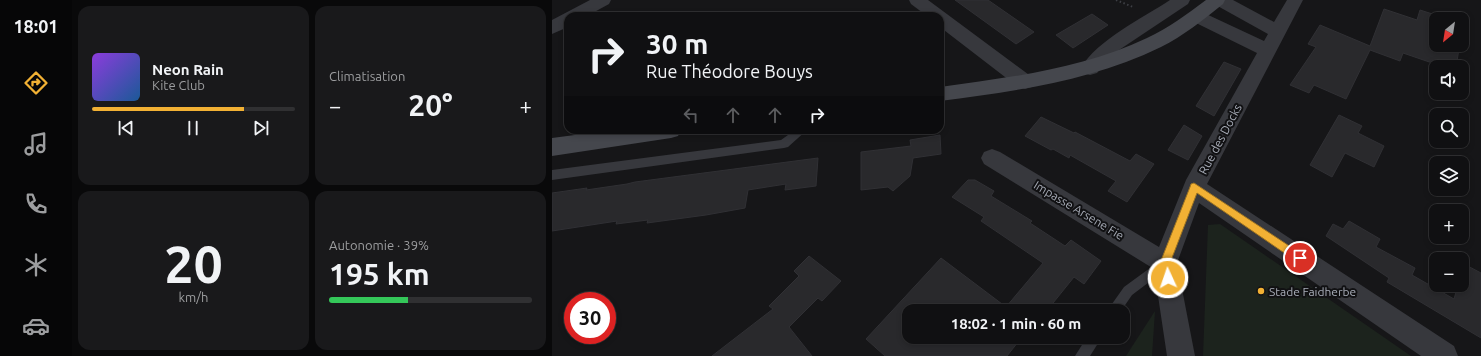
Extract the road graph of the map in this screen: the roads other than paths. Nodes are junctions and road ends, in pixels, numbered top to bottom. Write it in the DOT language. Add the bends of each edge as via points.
graph roads {
  1 [pos="603,0"];
  2 [pos="917,0"];
  3 [pos="1182,0"];
  4 [pos="1219,0"];
  5 [pos="1295,0"];
  6 [pos="581,12"];
  7 [pos="933,12"];
  8 [pos="1198,17"];
  9 [pos="564,21"];
  10 [pos="944,21"];
  11 [pos="552,28"];
  12 [pos="1277,31"];
  13 [pos="1268,50"];
  14 [pos="1090,68"];
  15 [pos="1025,82"];
  16 [pos="944,93"];
  17 [pos="643,134"];
  18 [pos="797,134"];
  19 [pos="552,147"];
  20 [pos="992,158"];
  21 [pos="552,175"];
  22 [pos="1194,187"];
  23 [pos="1165,263"];
  24 [pos="1118,304"];
  25 [pos="1090,344"];
  26 [pos="1082,356"];
  27 [pos="1181,356"];
  28 [pos="1444,356"];
  1 -- 6 [label="street"];
  2 -- 7 [label="street"];
  3 -- 14 [label="street" via="1107,49"];
  4 -- 8 [label="main road"];
  4 -- 12 [label="street"];
  5 -- 12 [label="street, Rue des Docks"];
  8 -- 13 [label="street"];
  8 -- 14 [label="main road" via="1130,55"];
  9 -- 11 [label="street"];
  10 -- 15 [label="street"];
  12 -- 13 [label="street, Rue des Docks"];
  13 -- 22 [label="street, Rue des Docks"];
  14 -- 15 [label="main road"];
  15 -- 16 [label="main road"];
  17 -- 19 [label="main road"];
  18 -- 21 [label="lane" via="784,144"];
  20 -- 23 [label="street, Impasse Arsene Fie"];
  22 -- 23 [label="street, Rue des Docks"];
  22 -- 28 [label="street"];
  23 -- 24 [label="lane" via="1128,291"];
  23 -- 27 [label="street"];
  25 -- 26 [label="lane"];
}
